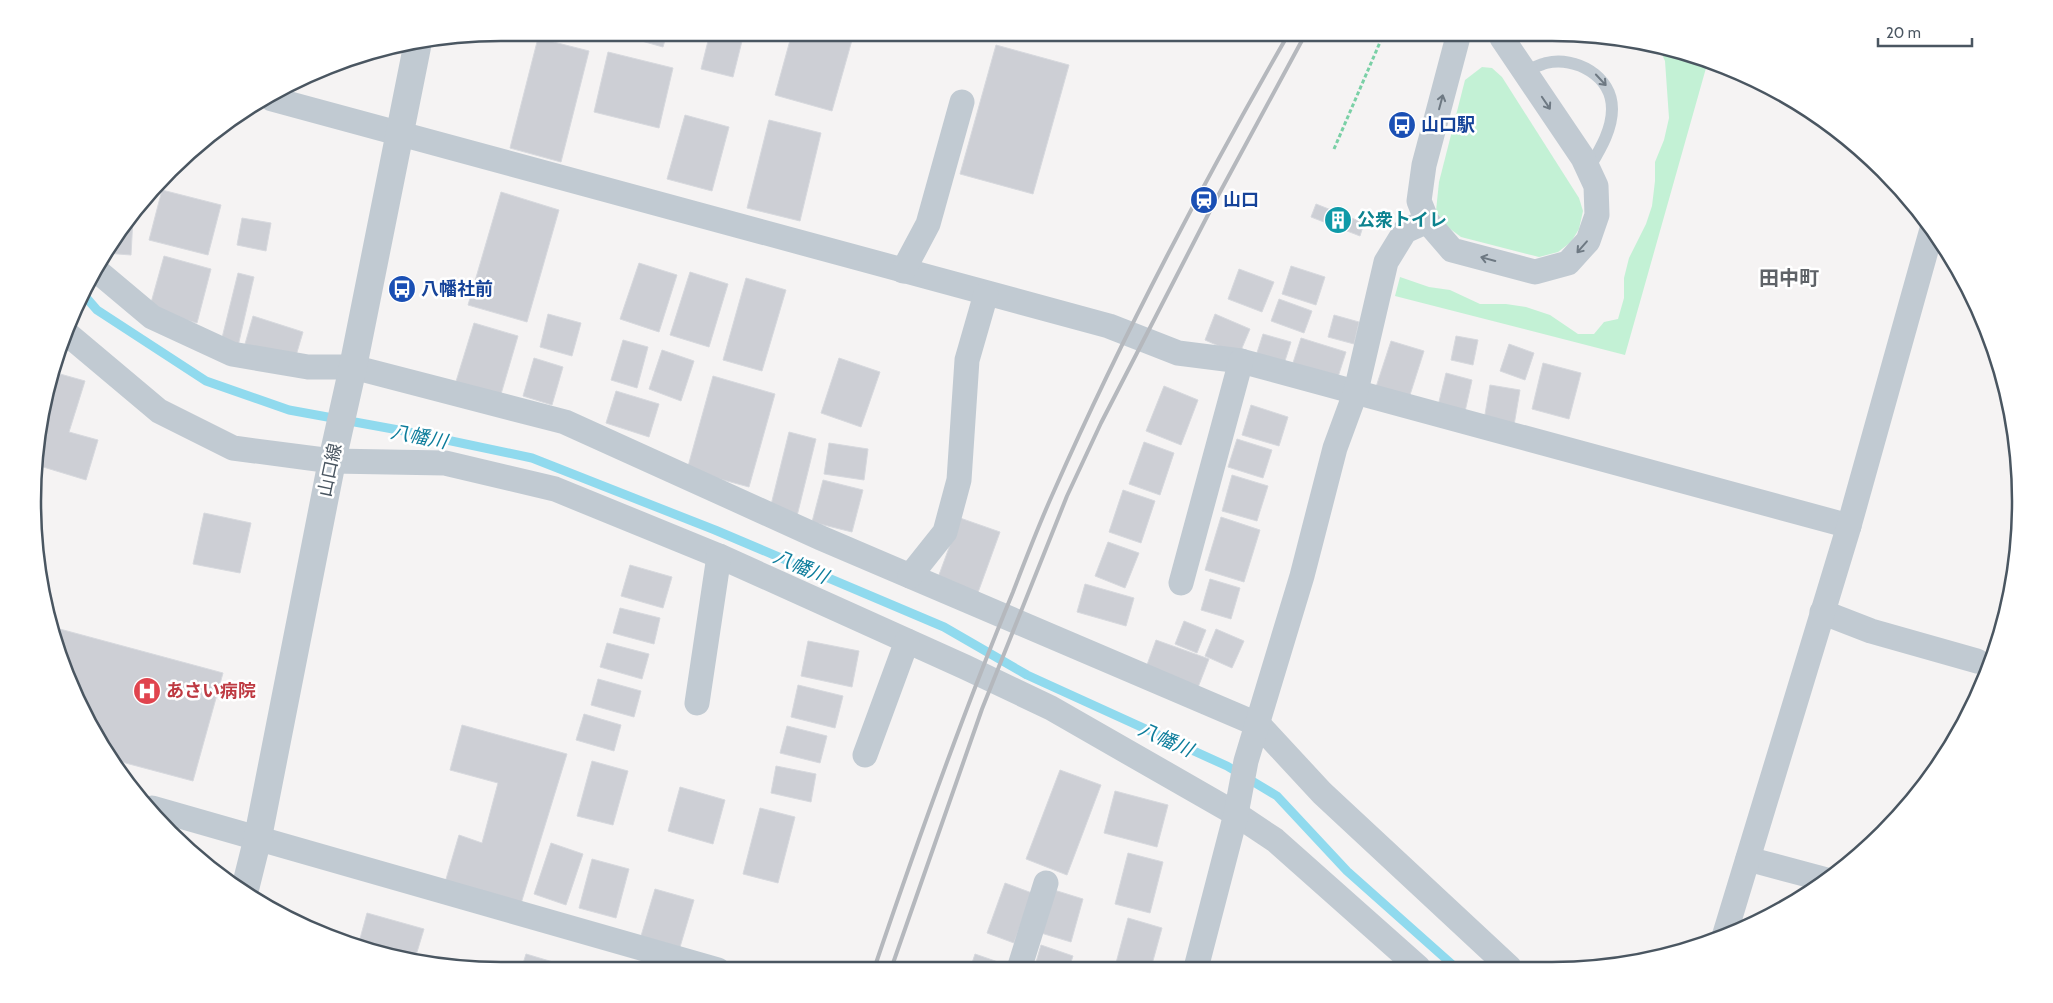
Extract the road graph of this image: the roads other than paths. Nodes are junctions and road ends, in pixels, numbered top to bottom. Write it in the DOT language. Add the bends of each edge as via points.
graph roads {
  1 [pos="1457,41"];
  2 [pos="1504,41"];
  3 [pos="416,49"];
  4 [pos="1524,71"];
  5 [pos="276,100"];
  6 [pos="962,102"];
  7 [pos="398,134"];
  8 [pos="1588,170"];
  9 [pos="1427,222"];
  10 [pos="1929,239"];
  11 [pos="903,271"];
  12 [pos="101,274"];
  13 [pos="986,294"];
  14 [pos="72,338"];
  15 [pos="1241,361"];
  16 [pos="350,379"];
  17 [pos="1356,391"];
  18 [pos="333,454"];
  19 [pos="1849,526"];
  20 [pos="719,556"];
  21 [pos="910,576"];
  22 [pos="1181,583"];
  23 [pos="1822,612"];
  24 [pos="907,641"];
  25 [pos="1977,661"];
  26 [pos="697,703"];
  27 [pos="1259,725"];
  28 [pos="865,755"];
  29 [pos="1238,805"];
  30 [pos="160,810"];
  31 [pos="258,837"];
  32 [pos="1748,859"];
  33 [pos="1817,877"];
  34 [pos="1046,883"];
  35 [pos="246,884"];
  36 [pos="1727,927"];
  37 [pos="690,962"];
  38 [pos="1021,962"];
  39 [pos="1198,962"];
  40 [pos="1412,962"];
  41 [pos="1504,962"];
  9 -- 1 [label="street, one-way" via="1419,201 1424,165"];
  2 -- 4 [label="street"];
  3 -- 7 [label="street, 山口線"];
  4 -- 8 [label="street, one-way"];
  4 -- 8 [label="lane, one-way" via="1547,63 1572,63 1593,72 1607,86 1612,109 1608,128"];
  5 -- 7 [label="street"];
  6 -- 11 [label="street" via="928,224"];
  7 -- 11 [label="street"];
  7 -- 16 [label="street, 山口線"];
  8 -- 9 [label="street, one-way" via="1596,186 1597,216 1588,241 1568,263 1535,272 1452,250"];
  9 -- 17 [label="street" via="1405,230 1386,262"];
  10 -- 19 [label="street"];
  11 -- 13 [label="street"];
  12 -- 16 [label="street" via="152,317 232,354 308,367"];
  13 -- 15 [label="street" via="1108,326 1178,353"];
  13 -- 21 [label="street" via="967,360 958,480 946,532"];
  14 -- 18 [label="street" via="159,411 233,448"];
  15 -- 17 [label="street"];
  15 -- 22 [label="street"];
  16 -- 18 [label="street, 山口線"];
  16 -- 21 [label="street" via="565,422"];
  17 -- 19 [label="street"];
  17 -- 27 [label="street" via="1335,448"];
  18 -- 20 [label="street" via="445,463 554,489"];
  18 -- 31 [label="street, 山口線"];
  19 -- 23 [label="street"];
  20 -- 24 [label="street"];
  20 -- 26 [label="street"];
  21 -- 27 [label="street"];
  23 -- 25 [label="street" via="1871,631"];
  23 -- 32 [label="street"];
  24 -- 28 [label="street"];
  24 -- 29 [label="street" via="1051,708"];
  27 -- 29 [label="street" via="1246,761"];
  27 -- 41 [label="street" via="1322,794"];
  29 -- 39 [label="street"];
  29 -- 40 [label="street"];
  30 -- 31 [label="street"];
  31 -- 35 [label="street, 山口線"];
  31 -- 37 [label="street"];
  32 -- 33 [label="street"];
  32 -- 36 [label="street"];
  34 -- 38 [label="street"];
}
